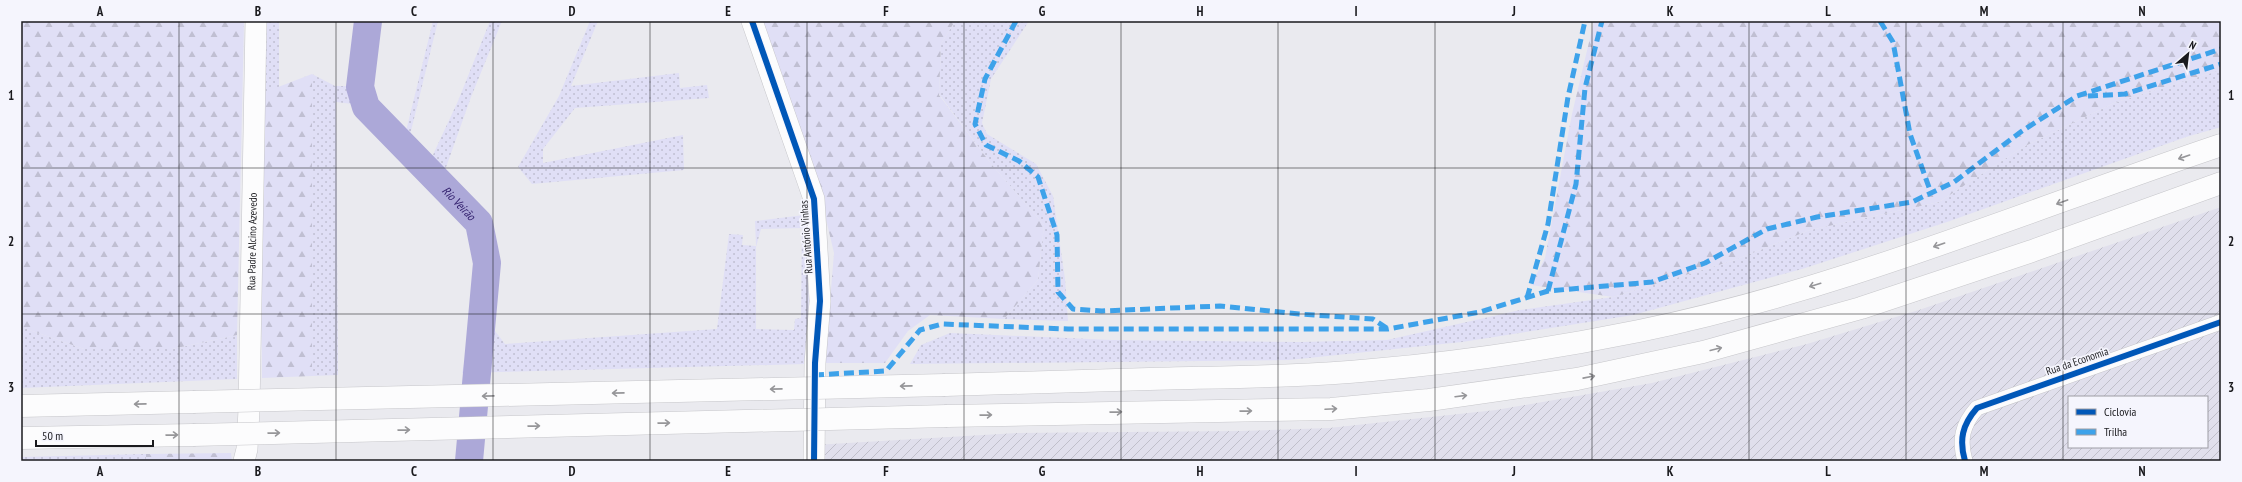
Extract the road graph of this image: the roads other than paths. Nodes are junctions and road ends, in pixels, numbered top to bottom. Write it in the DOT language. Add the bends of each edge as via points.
graph roads {
  1 [pos="256,21"];
  2 [pos="752,21"];
  3 [pos="2221,145"];
  4 [pos="2221,183"];
  5 [pos="2221,322"];
  6 [pos="21,406"];
  7 [pos="21,438"];
  8 [pos="244,461"];
  9 [pos="814,461"];
  10 [pos="1965,461"];
  1 -- 8 [label="street, Rua Padre Alcino Azevedo" via="247,449"];
  2 -- 9 [label="street, Rua António Vinhas" via="814,198 820,301 815,363"];
  3 -- 6 [label="highway, one-way, bridge" via="1974,234 1851,274 1694,318 1565,345 1476,359 1370,370 1238,377"];
  7 -- 4 [label="highway, one-way, bridge" via="1331,409 1444,399 1577,379 1703,352 1862,308"];
  5 -- 10 [label="street, Rua da Economia" via="1977,408 1965,424 1961,442"];
}
